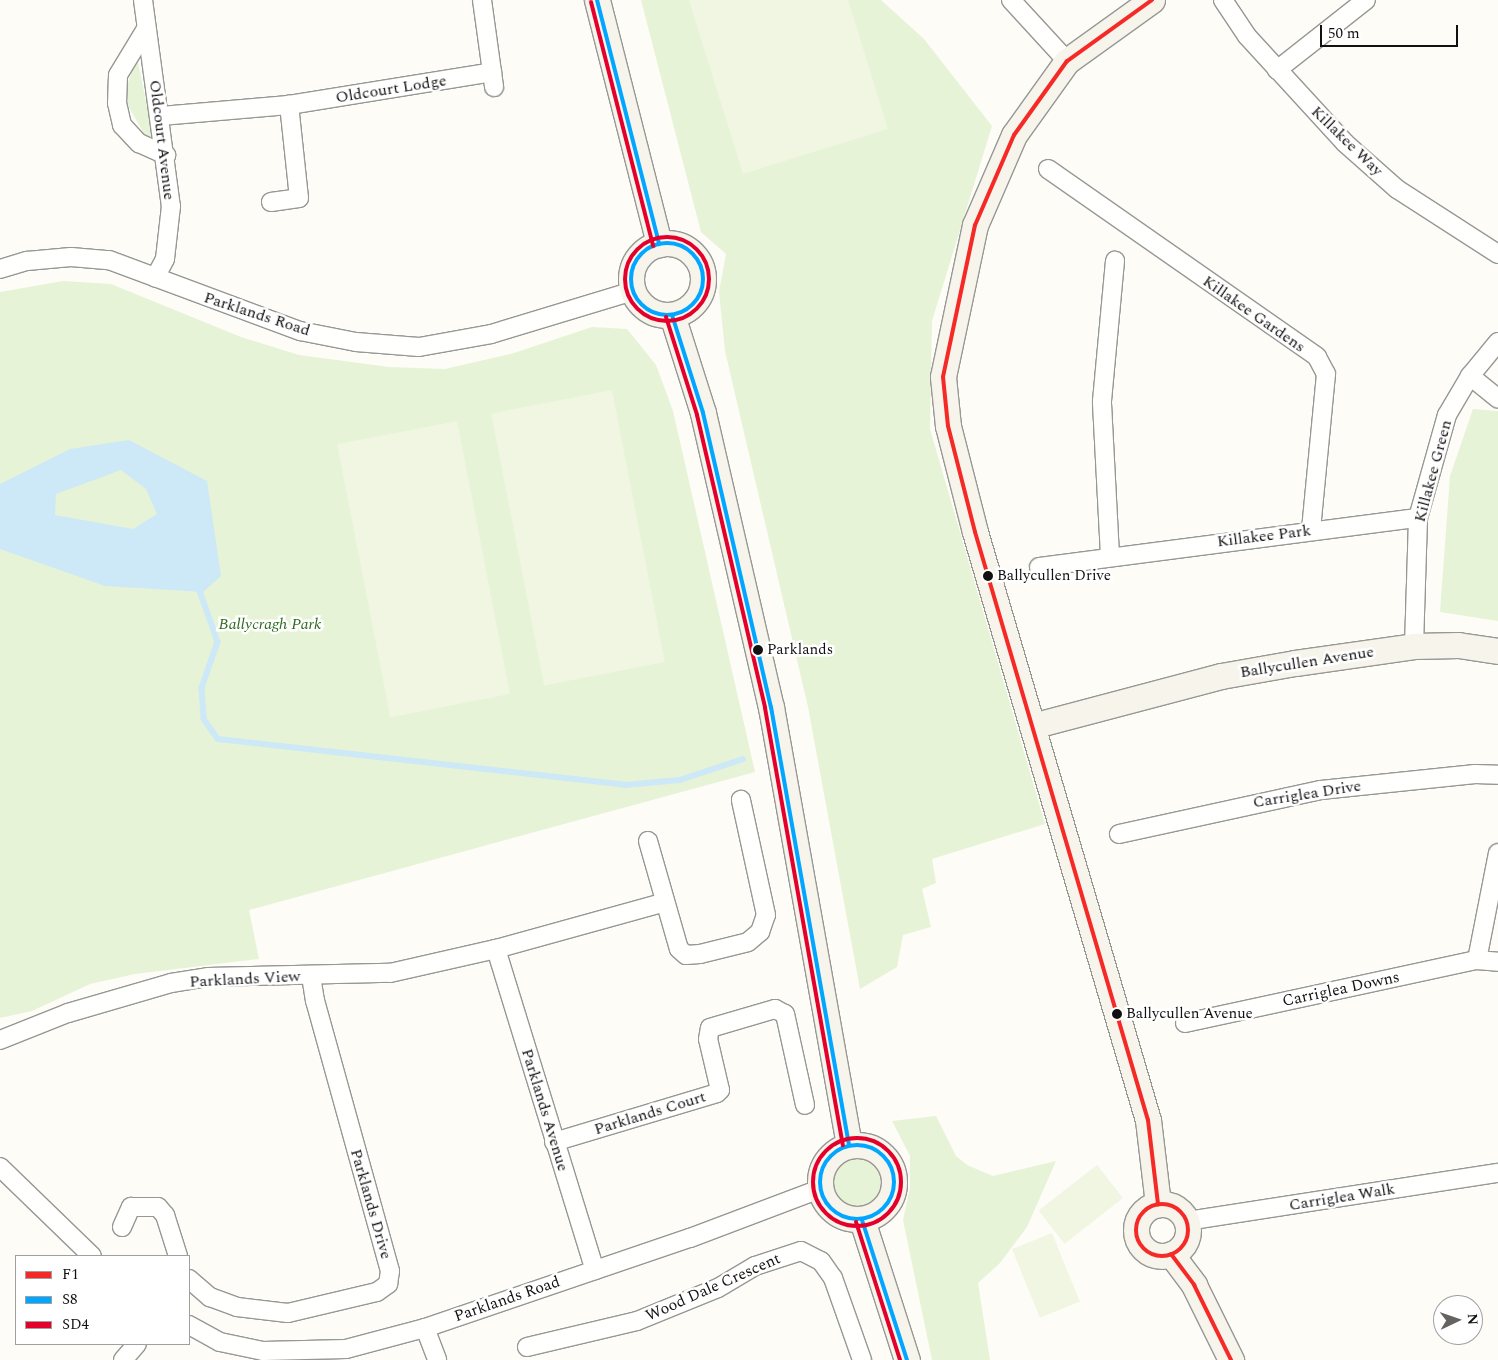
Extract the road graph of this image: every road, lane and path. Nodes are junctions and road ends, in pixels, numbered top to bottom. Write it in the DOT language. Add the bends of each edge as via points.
graph roads {
  1 [pos="143,0"];
  2 [pos="482,0"];
  3 [pos="597,0"];
  4 [pos="1011,0"];
  5 [pos="1152,0"];
  6 [pos="1223,0"];
  7 [pos="1366,0"];
  8 [pos="146,29"];
  9 [pos="1067,61"];
  10 [pos="1277,70"];
  11 [pos="290,105"];
  12 [pos="161,116"];
  13 [pos="166,155"];
  14 [pos="1048,169"];
  15 [pos="271,202"];
  16 [pos="659,244"];
  17 [pos="1498,254"];
  18 [pos="1115,262"];
  19 [pos="0,269"];
  20 [pos="154,278"];
  21 [pos="633,291"];
  22 [pos="672,315"];
  23 [pos="1498,342"];
  24 [pos="1470,376"];
  25 [pos="1498,399"];
  26 [pos="1418,518"];
  27 [pos="1311,530"];
  28 [pos="1110,556"];
  29 [pos="1039,567"];
  30 [pos="1414,646"];
  31 [pos="1498,651"];
  32 [pos="1032,726"];
  33 [pos="1498,775"];
  34 [pos="741,800"];
  35 [pos="1119,834"];
  36 [pos="648,841"];
  37 [pos="1498,853"];
  38 [pos="665,902"];
  39 [pos="496,949"];
  40 [pos="1477,960"];
  41 [pos="1498,962"];
  42 [pos="312,976"];
  43 [pos="1185,1024"];
  44 [pos="0,1040"];
  45 [pos="805,1105"];
  46 [pos="554,1142"];
  47 [pos="849,1144"];
  48 [pos="0,1167"];
  49 [pos="1498,1173"];
  50 [pos="820,1189"];
  51 [pos="1158,1204"];
  52 [pos="862,1220"];
  53 [pos="1186,1221"];
  54 [pos="122,1227"];
  55 [pos="1171,1254"];
  56 [pos="91,1255"];
  57 [pos="178,1255"];
  58 [pos="595,1270"];
  59 [pos="190,1280"];
  60 [pos="190,1325"];
  61 [pos="425,1328"];
  62 [pos="136,1345"];
  63 [pos="527,1347"];
  64 [pos="123,1360"];
  65 [pos="437,1360"];
  66 [pos="862,1360"];
  67 [pos="907,1360"];
  68 [pos="1231,1360"];
  1 -- 8 [label="street, Oldcourt Avenue"];
  2 -- 11 [label="street, Oldcourt Lodge" via="493,79"];
  3 -- 16 [label="street"];
  4 -- 9 [label="street"];
  5 -- 9 [label="street"];
  6 -- 10 [label="street, Killakee Way"];
  7 -- 10 [label="street"];
  8 -- 12 [label="street, Oldcourt Avenue"];
  8 -- 13 [label="street" via="118,75 117,103 122,126 139,143"];
  9 -- 32 [label="street" via="1014,136 978,217 956,304 943,377 948,426 960,475"];
  10 -- 17 [label="street, Killakee Way" via="1345,143 1397,189"];
  11 -- 12 [label="street, Oldcourt Lodge"];
  11 -- 15 [label="street" via="299,198"];
  12 -- 13 [label="street, Oldcourt Avenue"];
  13 -- 20 [label="street, Oldcourt Avenue" via="171,206 165,259"];
  14 -- 27 [label="street, Killakee Gardens" via="1316,357 1326,374"];
  16 -- 21 [label="street" via="648,248 636,262 631,279"];
  16 -- 22 [label="street" via="681,245 690,251 702,270 704,282 694,304"];
  18 -- 28 [label="street" via="1102,401"];
  19 -- 20 [label="street, Parklands Road" via="27,261 71,257 109,260"];
  20 -- 21 [label="street, Parklands Road" via="300,331 356,342 419,347 490,334"];
  21 -- 22 [label="street" via="648,310"];
  22 -- 47 [label="street" via="703,413 771,707"];
  23 -- 24 [label="street, Killakee Green"];
  24 -- 25 [label="street"];
  24 -- 26 [label="street, Killakee Green" via="1447,415"];
  26 -- 27 [label="street, Killakee Park"];
  26 -- 30 [label="street, Killakee Green"];
  27 -- 28 [label="street, Killakee Park"];
  28 -- 29 [label="street, Killakee Park"];
  30 -- 31 [label="street, Ballycullen Avenue" via="1458,645"];
  30 -- 32 [label="street, Ballycullen Avenue" via="1221,676"];
  32 -- 51 [label="street" via="1134,1064 1148,1120"];
  33 -- 35 [label="street, Carriglea Drive" via="1475,774 1320,790"];
  34 -- 38 [label="street" via="766,915 760,932 748,942 686,955 679,949"];
  36 -- 38 [label="street"];
  37 -- 40 [label="street"];
  38 -- 39 [label="street"];
  39 -- 42 [label="street, Parklands View" via="390,973"];
  39 -- 46 [label="street, Parklands Avenue"];
  40 -- 41 [label="street, Carriglea Downs"];
  40 -- 43 [label="street, Carriglea Downs"];
  42 -- 44 [label="street, Parklands View" via="208,978 171,984 76,1010"];
  42 -- 59 [label="street, Parklands Drive" via="315,1000 390,1271 388,1284 377,1292 288,1314 237,1307 210,1297"];
  45 -- 46 [label="street, Parklands Court" via="785,1014 775,1009 710,1028 708,1038 720,1090 717,1093"];
  46 -- 58 [label="street, Parklands Avenue"];
  47 -- 50 [label="street" via="831,1155 824,1165"];
  47 -- 52 [label="street" via="877,1150 886,1158 895,1181 887,1205"];
  48 -- 56 [label="street"];
  49 -- 53 [label="street, Carriglea Walk"];
  50 -- 52 [label="street" via="832,1210 842,1217"];
  50 -- 58 [label="street, Parklands Road"];
  51 -- 53 [label="street" via="1176,1207"];
  51 -- 55 [label="street" via="1139,1216 1137,1239 1155,1255"];
  52 -- 67 [label="street"];
  53 -- 55 [label="street" via="1184,1244"];
  54 -- 57 [label="street" via="132,1207 158,1207 165,1215"];
  55 -- 68 [label="street" via="1194,1285"];
  58 -- 61 [label="street, Parklands Road"];
  60 -- 61 [label="street, Parklands Road" via="220,1342 264,1352 346,1349"];
  61 -- 65 [label="street"];
  62 -- 64 [label="street"];
  63 -- 66 [label="street, Wood Dale Crescent" via="637,1321 718,1288 755,1266 801,1251 821,1260 833,1278"];
}
